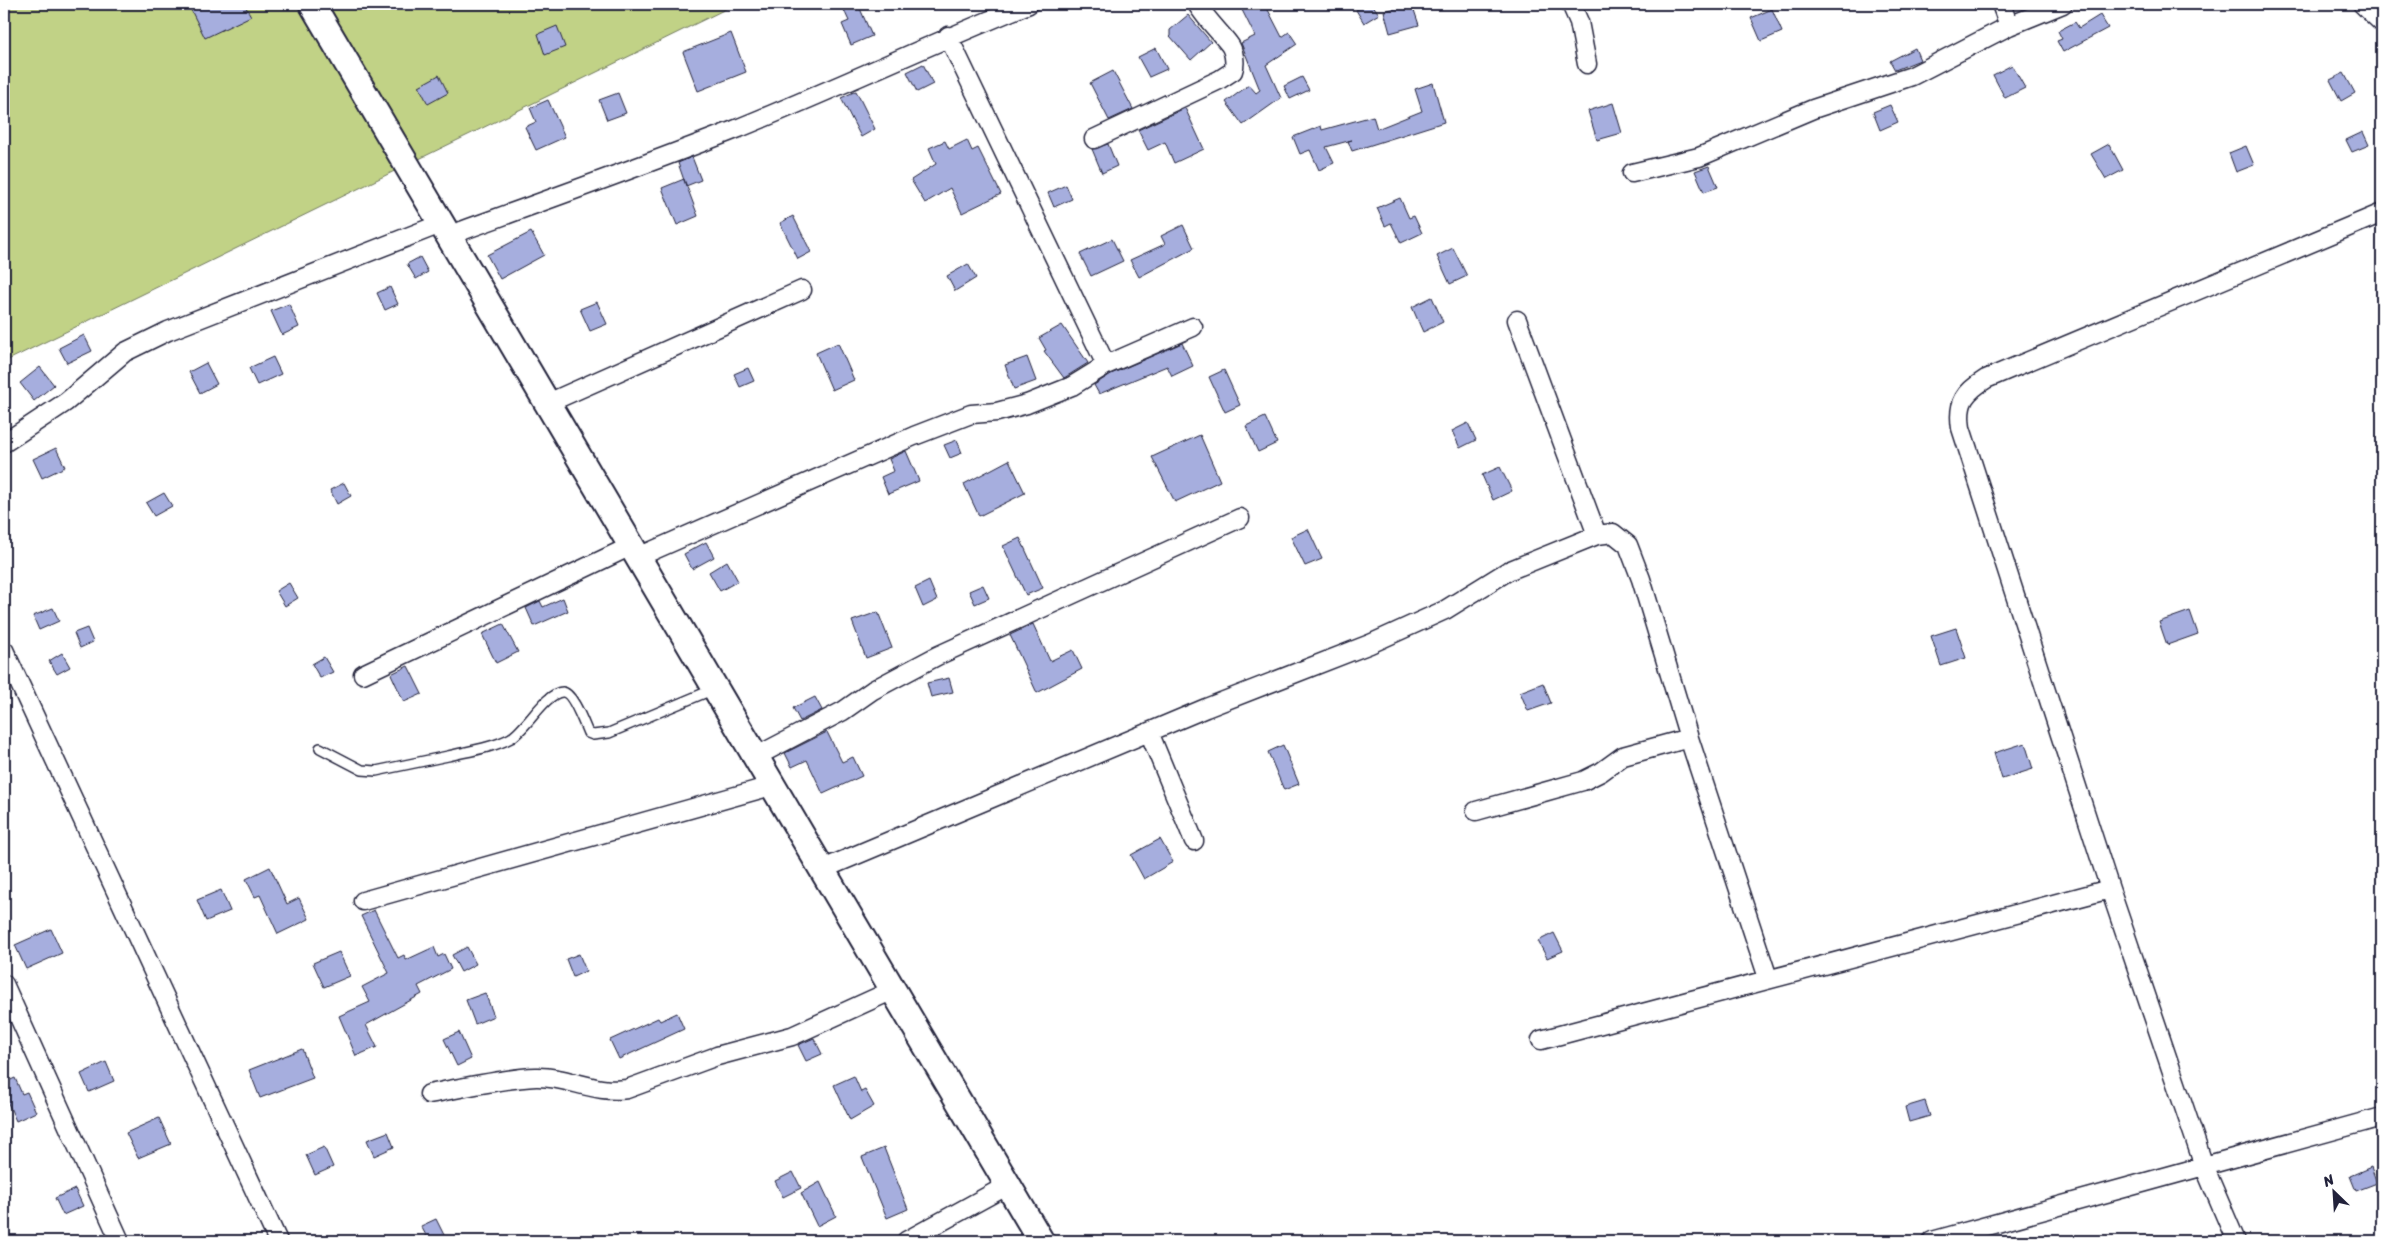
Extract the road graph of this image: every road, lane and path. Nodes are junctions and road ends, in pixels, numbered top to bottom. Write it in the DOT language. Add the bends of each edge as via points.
graph roads {
  1 [pos="312,4"];
  2 [pos="1029,4"];
  3 [pos="1197,4"];
  4 [pos="1571,4"];
  5 [pos="2001,4"];
  6 [pos="2063,4"];
  7 [pos="2362,4"];
  8 [pos="2382,23"];
  9 [pos="2009,26"];
  10 [pos="948,36"];
  11 [pos="1587,64"];
  12 [pos="1094,139"];
  13 [pos="1632,173"];
  14 [pos="2382,214"];
  15 [pos="446,229"];
  16 [pos="802,290"];
  17 [pos="1516,320"];
  18 [pos="1193,327"];
  19 [pos="1106,365"];
  20 [pos="548,403"];
  21 [pos="4,443"];
  22 [pos="1240,518"];
  23 [pos="1597,535"];
  24 [pos="634,552"];
  25 [pos="4,650"];
  26 [pos="363,674"];
  27 [pos="714,689"];
  28 [pos="1149,732"];
  29 [pos="1689,738"];
  30 [pos="320,748"];
  31 [pos="755,757"];
  32 [pos="771,786"];
  33 [pos="1476,811"];
  34 [pos="1194,841"];
  35 [pos="823,869"];
  36 [pos="2110,889"];
  37 [pos="363,901"];
  38 [pos="1768,978"];
  39 [pos="4,984"];
  40 [pos="893,990"];
  41 [pos="1541,1040"];
  42 [pos="429,1094"];
  43 [pos="2382,1117"];
  44 [pos="2204,1166"];
  45 [pos="1008,1185"];
  46 [pos="120,1241"];
  47 [pos="278,1241"];
  48 [pos="906,1241"];
  49 [pos="1041,1241"];
  50 [pos="1932,1241"];
  51 [pos="2236,1241"];
  1 -- 15 [label="street"];
  2 -- 10 [label="street"];
  3 -- 12 [label="street" via="1217,33 1230,45 1233,71"];
  4 -- 11 [label="street" via="1579,22"];
  5 -- 9 [label="street"];
  6 -- 9 [label="street"];
  7 -- 8 [label="street"];
  9 -- 13 [label="street" via="1912,76 1813,109 1699,157"];
  10 -- 15 [label="street" via="734,130"];
  10 -- 19 [label="street"];
  14 -- 36 [label="street" via="1986,378 1962,399 1961,428"];
  15 -- 20 [label="street"];
  15 -- 21 [label="street" via="168,331 125,352 66,402"];
  16 -- 20 [label="street"];
  17 -- 23 [label="street"];
  18 -- 19 [label="street"];
  19 -- 24 [label="street" via="1072,386 1027,404 997,412 971,414"];
  20 -- 24 [label="street"];
  22 -- 31 [label="street" via="937,656"];
  23 -- 28 [label="street" via="1508,571 1444,610 1370,644"];
  23 -- 29 [label="street" via="1613,533 1628,545 1642,579"];
  24 -- 26 [label="street"];
  24 -- 27 [label="street"];
  25 -- 47 [label="street"];
  27 -- 30 [label="lane" via="609,733 593,735 588,733 573,700 562,692 549,699 517,734 508,739 487,747 376,771 362,770"];
  27 -- 31 [label="street"];
  28 -- 34 [label="street"];
  28 -- 35 [label="street"];
  29 -- 33 [label="street" via="1623,756 1583,781"];
  29 -- 38 [label="street"];
  31 -- 32 [label="street"];
  32 -- 35 [label="street"];
  32 -- 37 [label="street"];
  35 -- 40 [label="street"];
  36 -- 38 [label="street"];
  36 -- 44 [label="street"];
  38 -- 41 [label="street"];
  39 -- 46 [label="street"];
  40 -- 42 [label="street" via="792,1036 716,1056 627,1088 594,1089 575,1082 537,1077"];
  40 -- 45 [label="street"];
  43 -- 44 [label="street"];
  44 -- 50 [label="street"];
  44 -- 51 [label="street"];
  45 -- 48 [label="street"];
  45 -- 49 [label="street"];
}
